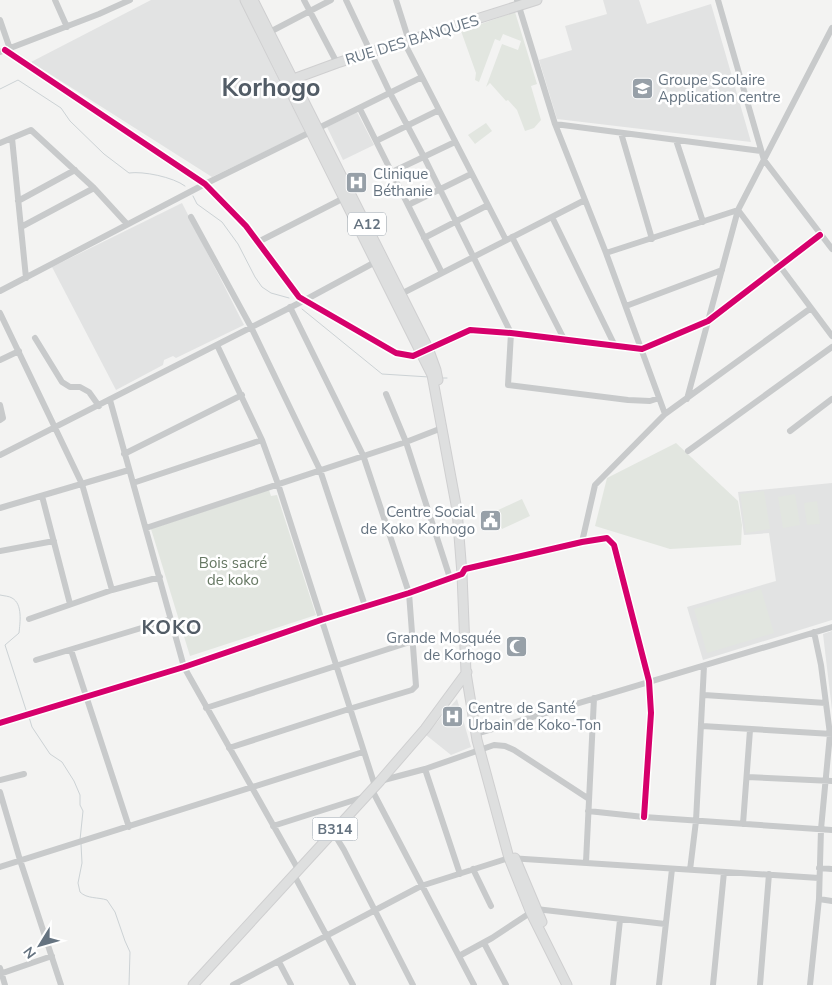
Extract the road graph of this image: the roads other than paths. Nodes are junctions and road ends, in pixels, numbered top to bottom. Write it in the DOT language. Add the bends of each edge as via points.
graph roads {
  1 [pos="55,0"];
  2 [pos="130,0"];
  3 [pos="245,0"];
  4 [pos="254,0"];
  5 [pos="304,0"];
  6 [pos="331,0"];
  7 [pos="346,0"];
  8 [pos="396,0"];
  9 [pos="538,0"];
  10 [pos="718,0"];
  11 [pos="518,3"];
  12 [pos="310,11"];
  13 [pos="0,20"];
  14 [pos="67,27"];
  15 [pos="832,28"];
  16 [pos="266,34"];
  17 [pos="407,41"];
  18 [pos="5,50"];
  19 [pos="371,52"];
  20 [pos="337,63"];
  21 [pos="422,77"];
  22 [pos="290,81"];
  23 [pos="390,93"];
  24 [pos="360,109"];
  25 [pos="440,110"];
  26 [pos="555,124"];
  27 [pos="407,125"];
  28 [pos="315,131"];
  29 [pos="621,133"];
  30 [pos="12,138"];
  31 [pos="676,140"];
  32 [pos="376,141"];
  33 [pos="455,142"];
  34 [pos="0,144"];
  35 [pos="761,151"];
  36 [pos="424,157"];
  37 [pos="764,160"];
  38 [pos="75,170"];
  39 [pos="392,172"];
  40 [pos="471,174"];
  41 [pos="205,184"];
  42 [pos="94,188"];
  43 [pos="440,189"];
  44 [pos="348,196"];
  45 [pos="585,200"];
  46 [pos="18,201"];
  47 [pos="408,205"];
  48 [pos="488,205"];
  49 [pos="738,210"];
  50 [pos="191,217"];
  51 [pos="552,217"];
  52 [pos="456,222"];
  53 [pos="703,222"];
  54 [pos="127,224"];
  55 [pos="21,227"];
  56 [pos="820,235"];
  57 [pos="424,238"];
  58 [pos="509,239"];
  59 [pos="652,239"];
  60 [pos="258,242"];
  61 [pos="832,249"];
  62 [pos="606,253"];
  63 [pos="473,257"];
  64 [pos="380,260"];
  65 [pos="779,265"];
  66 [pos="722,270"];
  67 [pos="442,273"];
  68 [pos="26,278"];
  69 [pos="0,291"];
  70 [pos="398,295"];
  71 [pos="305,300"];
  72 [pos="626,306"];
  73 [pos="290,307"];
  74 [pos="811,308"];
  75 [pos="0,313"];
  76 [pos="708,321"];
  77 [pos="251,327"];
  78 [pos="511,333"];
  79 [pos="832,336"];
  80 [pos="35,338"];
  81 [pos="565,340"];
  82 [pos="217,345"];
  83 [pos="615,346"];
  84 [pos="832,347"];
  85 [pos="642,349"];
  86 [pos="19,350"];
  87 [pos="425,350"];
  88 [pos="0,360"];
  89 [pos="435,380"];
  90 [pos="386,394"];
  91 [pos="242,395"];
  92 [pos="659,398"];
  93 [pos="687,399"];
  94 [pos="832,399"];
  95 [pos="110,400"];
  96 [pos="0,405"];
  97 [pos="99,406"];
  98 [pos="665,414"];
  99 [pos="0,420"];
  100 [pos="443,426"];
  101 [pos="56,427"];
  102 [pos="790,431"];
  103 [pos="262,440"];
  104 [pos="406,442"];
  105 [pos="688,451"];
  106 [pos="124,454"];
  107 [pos="0,455"];
  108 [pos="363,455"];
  109 [pos="129,470"];
  110 [pos="320,470"];
  111 [pos="133,483"];
  112 [pos="82,484"];
  113 [pos="278,484"];
  114 [pos="42,496"];
  115 [pos="0,508"];
  116 [pos="146,528"];
  117 [pos="54,541"];
  118 [pos="582,542"];
  119 [pos="0,551"];
  120 [pos="464,571"];
  121 [pos="160,577"];
  122 [pos="450,578"];
  123 [pos="112,590"];
  124 [pos="409,593"];
  125 [pos="70,604"];
  126 [pos="365,606"];
  127 [pos="29,619"];
  128 [pos="171,619"];
  129 [pos="321,620"];
  130 [pos="832,627"];
  131 [pos="814,632"];
  132 [pos="413,641"];
  133 [pos="71,650"];
  134 [pos="36,660"];
  135 [pos="704,666"];
  136 [pos="184,667"];
  137 [pos="336,667"];
  138 [pos="468,671"];
  139 [pos="649,681"];
  140 [pos="704,695"];
  141 [pos="86,697"];
  142 [pos="594,698"];
  143 [pos="826,703"];
  144 [pos="206,708"];
  145 [pos="349,708"];
  146 [pos="0,723"];
  147 [pos="702,726"];
  148 [pos="750,730"];
  149 [pos="479,733"];
  150 [pos="831,734"];
  151 [pos="229,748"];
  152 [pos="482,749"];
  153 [pos="363,752"];
  154 [pos="425,769"];
  155 [pos="24,774"];
  156 [pos="747,777"];
  157 [pos="0,780"];
  158 [pos="829,781"];
  159 [pos="251,787"];
  160 [pos="373,789"];
  161 [pos="0,792"];
  162 [pos="589,799"];
  163 [pos="588,811"];
  164 [pos="644,817"];
  165 [pos="696,821"];
  166 [pos="743,824"];
  167 [pos="273,826"];
  168 [pos="129,827"];
  169 [pos="821,829"];
  170 [pos="832,830"];
  171 [pos="332,832"];
  172 [pos="512,857"];
  173 [pos="20,860"];
  174 [pos="586,862"];
  175 [pos="0,867"];
  176 [pos="819,868"];
  177 [pos="473,869"];
  178 [pos="672,869"];
  179 [pos="832,869"];
  180 [pos="690,870"];
  181 [pos="724,872"];
  182 [pos="296,873"];
  183 [pos="460,874"];
  184 [pos="769,874"];
  185 [pos="819,878"];
  186 [pos="421,886"];
  187 [pos="819,899"];
  188 [pos="832,901"];
  189 [pos="491,906"];
  190 [pos="375,910"];
  191 [pos="534,911"];
  192 [pos="620,920"];
  193 [pos="665,924"];
  194 [pos="326,936"];
  195 [pos="484,943"];
  196 [pos="52,956"];
  197 [pos="459,956"];
  198 [pos="278,962"];
  199 [pos="1,972"];
  200 [pos="5,985"];
  201 [pos="61,985"];
  202 [pos="193,985"];
  203 [pos="233,985"];
  204 [pos="291,985"];
  205 [pos="353,985"];
  206 [pos="413,985"];
  207 [pos="474,985"];
  208 [pos="506,985"];
  209 [pos="566,985"];
  210 [pos="573,985"];
  211 [pos="613,985"];
  212 [pos="659,985"];
  213 [pos="713,985"];
  214 [pos="760,985"];
  215 [pos="810,985"];
  1 -- 14 [label="street"];
  2 -- 14 [label="street"];
  3 -- 16 [label="main road, A12"];
  4 -- 16 [label="main road, A12"];
  5 -- 12 [label="street"];
  6 -- 12 [label="street"];
  7 -- 19 [label="street"];
  8 -- 17 [label="street"];
  9 -- 11 [label="main road, RUE DES BANQUES"];
  10 -- 35 [label="street"];
  11 -- 17 [label="main road, RUE DES BANQUES"];
  11 -- 26 [label="street"];
  12 -- 16 [label="street"];
  12 -- 20 [label="street"];
  13 -- 18 [label="street"];
  14 -- 18 [label="street"];
  15 -- 37 [label="street"];
  16 -- 22 [label="main road, A12"];
  17 -- 19 [label="main road, RUE DES BANQUES"];
  17 -- 21 [label="street"];
  18 -- 41 [label="street"];
  19 -- 20 [label="main road, RUE DES BANQUES"];
  19 -- 23 [label="street"];
  20 -- 22 [label="main road, RUE DES BANQUES"];
  21 -- 23 [label="street"];
  21 -- 25 [label="street"];
  22 -- 28 [label="main road, A12"];
  23 -- 24 [label="street"];
  23 -- 27 [label="street"];
  24 -- 28 [label="street"];
  24 -- 32 [label="street"];
  25 -- 27 [label="street"];
  25 -- 33 [label="street"];
  26 -- 29 [label="street"];
  26 -- 45 [label="street"];
  27 -- 32 [label="street"];
  27 -- 36 [label="street"];
  28 -- 41 [label="street"];
  28 -- 44 [label="main road, A12"];
  29 -- 31 [label="street"];
  29 -- 59 [label="street"];
  30 -- 34 [label="street"];
  30 -- 38 [label="street" via="31,130"];
  30 -- 46 [label="street"];
  31 -- 35 [label="street"];
  31 -- 53 [label="street"];
  32 -- 39 [label="street"];
  33 -- 36 [label="street"];
  33 -- 40 [label="street"];
  35 -- 37 [label="street"];
  36 -- 39 [label="street"];
  36 -- 43 [label="street"];
  37 -- 49 [label="street"];
  37 -- 56 [label="street"];
  38 -- 42 [label="street"];
  38 -- 46 [label="street"];
  39 -- 47 [label="street"];
  40 -- 43 [label="street"];
  40 -- 48 [label="street"];
  41 -- 54 [label="street"];
  41 -- 60 [label="street"];
  42 -- 54 [label="street"];
  42 -- 55 [label="street"];
  43 -- 47 [label="street"];
  43 -- 52 [label="street"];
  44 -- 60 [label="street"];
  44 -- 64 [label="main road, A12"];
  45 -- 51 [label="street"];
  45 -- 62 [label="street"];
  46 -- 55 [label="street"];
  47 -- 57 [label="street"];
  48 -- 52 [label="street"];
  48 -- 58 [label="street"];
  49 -- 53 [label="street"];
  49 -- 65 [label="street"];
  49 -- 66 [label="street"];
  50 -- 77 [label="street"];
  51 -- 58 [label="street"];
  51 -- 83 [label="street"];
  52 -- 57 [label="street"];
  52 -- 63 [label="street"];
  53 -- 59 [label="street"];
  54 -- 68 [label="street"];
  55 -- 68 [label="street"];
  56 -- 61 [label="street"];
  56 -- 65 [label="street"];
  57 -- 67 [label="street"];
  58 -- 63 [label="street"];
  58 -- 81 [label="street"];
  59 -- 62 [label="street"];
  60 -- 71 [label="street" via="286,282"];
  62 -- 72 [label="street"];
  63 -- 67 [label="street"];
  63 -- 78 [label="street"];
  64 -- 70 [label="main road, A12"];
  64 -- 71 [label="street"];
  65 -- 74 [label="street"];
  65 -- 76 [label="street"];
  66 -- 72 [label="street"];
  66 -- 76 [label="street"];
  67 -- 70 [label="street"];
  68 -- 69 [label="street"];
  70 -- 87 [label="main road, A12"];
  71 -- 73 [label="street"];
  71 -- 87 [label="street" via="396,353 413,356"];
  72 -- 85 [label="street"];
  73 -- 77 [label="street"];
  73 -- 108 [label="street"];
  74 -- 79 [label="street"];
  74 -- 93 [label="street"];
  75 -- 86 [label="street"];
  76 -- 85 [label="street"];
  76 -- 93 [label="street"];
  77 -- 82 [label="street"];
  77 -- 110 [label="street"];
  78 -- 81 [label="street"];
  78 -- 87 [label="street" via="470,330"];
  78 -- 92 [label="street" via="508,385 628,400"];
  80 -- 97 [label="street" via="62,382 80,386"];
  81 -- 83 [label="street"];
  82 -- 91 [label="street"];
  82 -- 95 [label="street"];
  83 -- 85 [label="street"];
  84 -- 105 [label="street"];
  85 -- 92 [label="street"];
  86 -- 88 [label="street"];
  86 -- 101 [label="street"];
  87 -- 89 [label="main road, A12"];
  87 -- 89 [label="main road, A12" via="436,370"];
  89 -- 100 [label="main road, A12"];
  90 -- 104 [label="street"];
  91 -- 103 [label="street"];
  91 -- 106 [label="street"];
  92 -- 98 [label="street"];
  93 -- 98 [label="street"];
  94 -- 102 [label="street"];
  95 -- 97 [label="street"];
  95 -- 106 [label="street"];
  96 -- 99 [label="street" via="3,418"];
  97 -- 101 [label="street"];
  98 -- 118 [label="street" via="595,485"];
  100 -- 104 [label="street"];
  100 -- 120 [label="main road, A12"];
  101 -- 107 [label="street"];
  101 -- 112 [label="street"];
  103 -- 111 [label="street"];
  103 -- 113 [label="street"];
  104 -- 108 [label="street"];
  104 -- 122 [label="street"];
  106 -- 109 [label="street"];
  108 -- 110 [label="street"];
  108 -- 124 [label="street"];
  109 -- 111 [label="street"];
  109 -- 112 [label="street"];
  110 -- 113 [label="street"];
  110 -- 126 [label="street"];
  111 -- 116 [label="street"];
  112 -- 114 [label="street"];
  112 -- 123 [label="street"];
  113 -- 116 [label="street"];
  113 -- 129 [label="street"];
  114 -- 115 [label="street"];
  114 -- 117 [label="street"];
  116 -- 121 [label="street"];
  117 -- 119 [label="street"];
  117 -- 125 [label="street"];
  118 -- 120 [label="street"];
  118 -- 139 [label="street" via="607,538 614,545"];
  120 -- 122 [label="street"];
  120 -- 138 [label="main road, A12"];
  121 -- 123 [label="street"];
  121 -- 128 [label="street"];
  122 -- 124 [label="street"];
  123 -- 125 [label="street"];
  124 -- 126 [label="street"];
  124 -- 132 [label="street"];
  125 -- 127 [label="street"];
  126 -- 129 [label="street"];
  128 -- 133 [label="street"];
  128 -- 136 [label="street"];
  129 -- 136 [label="street"];
  129 -- 137 [label="street"];
  130 -- 131 [label="street"];
  131 -- 135 [label="street"];
  131 -- 143 [label="street"];
  132 -- 137 [label="street"];
  132 -- 145 [label="street" via="416,686 412,690"];
  133 -- 134 [label="street"];
  133 -- 141 [label="street"];
  135 -- 139 [label="street"];
  135 -- 140 [label="street"];
  136 -- 141 [label="street"];
  136 -- 144 [label="street"];
  137 -- 144 [label="street"];
  137 -- 145 [label="street"];
  138 -- 149 [label="main road, A12"];
  138 -- 160 [label="main road, B314" via="425,729"];
  139 -- 142 [label="street"];
  139 -- 164 [label="street" via="651,713"];
  140 -- 143 [label="street"];
  140 -- 147 [label="street"];
  141 -- 146 [label="street"];
  141 -- 168 [label="street"];
  142 -- 149 [label="street"];
  142 -- 162 [label="street"];
  143 -- 150 [label="street"];
  144 -- 151 [label="street"];
  145 -- 151 [label="street"];
  145 -- 153 [label="street"];
  147 -- 148 [label="street"];
  147 -- 165 [label="street"];
  148 -- 150 [label="street"];
  148 -- 156 [label="street"];
  149 -- 152 [label="main road, A12"];
  150 -- 158 [label="street"];
  151 -- 159 [label="street"];
  152 -- 154 [label="street"];
  152 -- 162 [label="street" via="494,745 514,750"];
  152 -- 172 [label="main road, A12"];
  153 -- 159 [label="street"];
  153 -- 160 [label="street"];
  154 -- 160 [label="street"];
  154 -- 183 [label="street"];
  155 -- 157 [label="street"];
  156 -- 158 [label="street"];
  156 -- 166 [label="street"];
  158 -- 169 [label="street"];
  159 -- 167 [label="street"];
  159 -- 168 [label="street"];
  160 -- 167 [label="street"];
  160 -- 171 [label="main road, B314"];
  160 -- 186 [label="street"];
  161 -- 173 [label="street"];
  162 -- 163 [label="street"];
  163 -- 164 [label="street"];
  163 -- 174 [label="street"];
  164 -- 165 [label="street"];
  165 -- 166 [label="street"];
  165 -- 180 [label="street"];
  166 -- 169 [label="street"];
  167 -- 182 [label="street"];
  168 -- 173 [label="street"];
  169 -- 170 [label="street"];
  169 -- 176 [label="street"];
  171 -- 182 [label="main road, B314"];
  171 -- 190 [label="street"];
  172 -- 174 [label="street"];
  172 -- 177 [label="street"];
  172 -- 191 [label="main road, A12"];
  173 -- 175 [label="street"];
  173 -- 196 [label="street"];
  174 -- 178 [label="street"];
  176 -- 179 [label="street"];
  176 -- 185 [label="street"];
  177 -- 183 [label="street"];
  177 -- 189 [label="street"];
  178 -- 180 [label="street"];
  178 -- 193 [label="street"];
  180 -- 181 [label="street"];
  181 -- 184 [label="street"];
  181 -- 213 [label="street"];
  182 -- 194 [label="street"];
  182 -- 202 [label="main road, B314"];
  183 -- 186 [label="street"];
  184 -- 185 [label="street"];
  184 -- 214 [label="street"];
  185 -- 187 [label="street"];
  186 -- 190 [label="street"];
  186 -- 197 [label="street"];
  187 -- 188 [label="street"];
  187 -- 215 [label="street"];
  190 -- 194 [label="street"];
  190 -- 206 [label="street"];
  191 -- 192 [label="street"];
  191 -- 195 [label="street"];
  191 -- 209 [label="main road, A12"];
  191 -- 210 [label="main road, A12"];
  192 -- 193 [label="street"];
  192 -- 211 [label="street"];
  193 -- 212 [label="street"];
  194 -- 198 [label="street"];
  194 -- 205 [label="street"];
  195 -- 197 [label="street"];
  195 -- 208 [label="street"];
  196 -- 199 [label="street"];
  196 -- 201 [label="street"];
  197 -- 207 [label="street"];
  198 -- 203 [label="street"];
  198 -- 204 [label="street"];
  199 -- 200 [label="street"];
}
